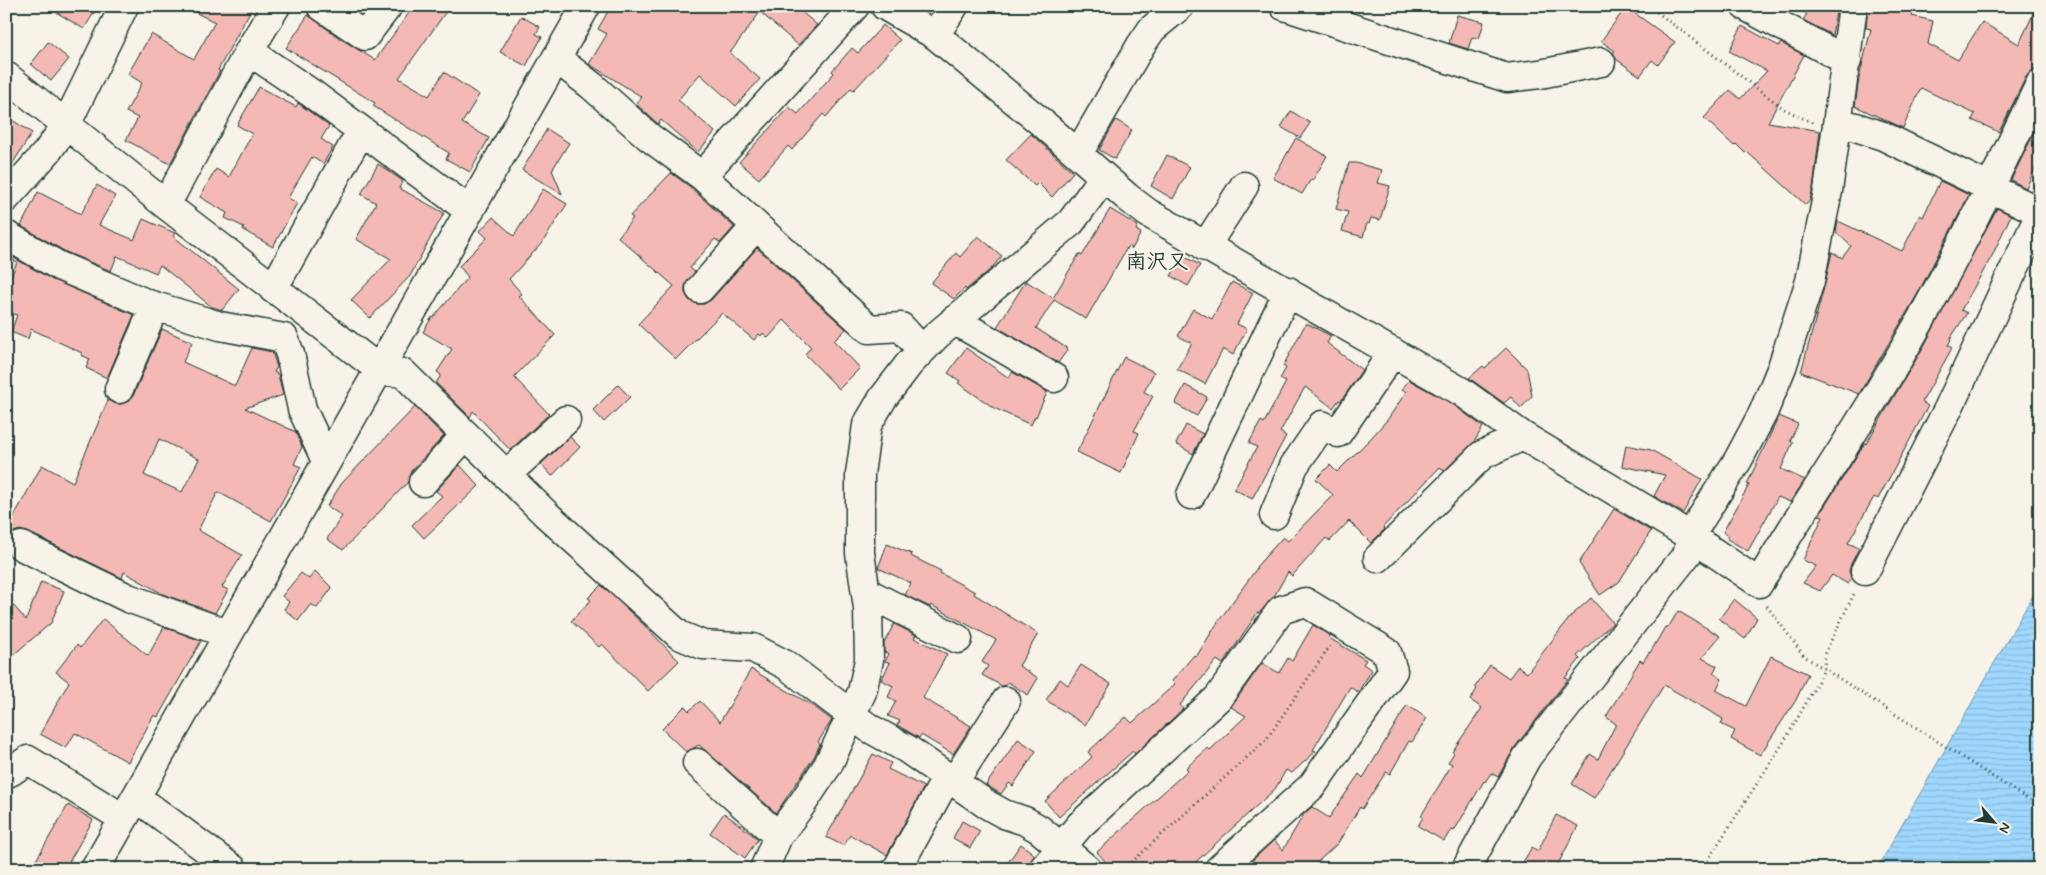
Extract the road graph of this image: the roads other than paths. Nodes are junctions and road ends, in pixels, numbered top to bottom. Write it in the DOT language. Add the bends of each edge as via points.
graph roads {
  1 [pos="124,6"];
  2 [pos="276,6"];
  3 [pos="321,6"];
  4 [pos="388,6"];
  5 [pos="586,6"];
  6 [pos="856,6"];
  7 [pos="885,6"];
  8 [pos="954,6"];
  9 [pos="1180,6"];
  10 [pos="1284,6"];
  11 [pos="1745,6"];
  12 [pos="1853,6"];
  13 [pos="935,35"];
  14 [pos="248,51"];
  15 [pos="556,58"];
  16 [pos="1846,61"];
  17 [pos="1601,62"];
  18 [pos="6,76"];
  19 [pos="2040,84"];
  20 [pos="66,124"];
  21 [pos="1837,127"];
  22 [pos="361,131"];
  23 [pos="1078,154"];
  24 [pos="702,176"];
  25 [pos="1104,178"];
  26 [pos="1244,186"];
  27 [pos="1990,188"];
  28 [pos="6,198"];
  29 [pos="166,206"];
  30 [pos="470,211"];
  31 [pos="2040,213"];
  32 [pos="756,226"];
  33 [pos="6,235"];
  34 [pos="1205,247"];
  35 [pos="273,289"];
  36 [pos="700,289"];
  37 [pos="1288,291"];
  38 [pos="155,306"];
  39 [pos="954,320"];
  40 [pos="922,350"];
  41 [pos="1393,352"];
  42 [pos="380,370"];
  43 [pos="1054,378"];
  44 [pos="119,389"];
  45 [pos="566,420"];
  46 [pos="466,436"];
  47 [pos="1523,436"];
  48 [pos="326,461"];
  49 [pos="506,475"];
  50 [pos="423,482"];
  51 [pos="1191,495"];
  52 [pos="1274,515"];
  53 [pos="1690,536"];
  54 [pos="20,546"];
  55 [pos="1378,558"];
  56 [pos="1865,571"];
  57 [pos="866,592"];
  58 [pos="228,634"];
  59 [pos="958,639"];
  60 [pos="1006,701"];
  61 [pos="852,714"];
  62 [pos="697,763"];
  63 [pos="10,772"];
  64 [pos="950,779"];
  65 [pos="130,808"];
  66 [pos="778,836"];
  67 [pos="1060,846"];
  68 [pos="95,869"];
  69 [pos="233,869"];
  70 [pos="764,869"];
  71 [pos="897,869"];
  72 [pos="1043,869"];
  73 [pos="1087,869"];
  74 [pos="1220,869"];
  75 [pos="1466,869"];
  1 -- 20 [label="street"];
  2 -- 14 [label="street"];
  3 -- 4 [label="street" via="365,36"];
  5 -- 15 [label="street"];
  6 -- 24 [label="street"];
  7 -- 13 [label="street"];
  8 -- 13 [label="street"];
  9 -- 23 [label="street" via="1152,29"];
  10 -- 17 [label="street" via="1507,78"];
  11 -- 16 [label="street"];
  12 -- 16 [label="street"];
  13 -- 23 [label="street"];
  14 -- 22 [label="street"];
  14 -- 29 [label="street"];
  15 -- 24 [label="street" via="649,137"];
  15 -- 30 [label="street"];
  16 -- 21 [label="street"];
  18 -- 20 [label="street"];
  19 -- 27 [label="street"];
  20 -- 28 [label="street" via="47,152"];
  20 -- 29 [label="street"];
  21 -- 27 [label="street" via="1856,127 1883,136"];
  21 -- 53 [label="street" via="1810,281 1782,367 1764,413"];
  22 -- 30 [label="street"];
  22 -- 35 [label="street"];
  23 -- 25 [label="street"];
  24 -- 32 [label="street"];
  25 -- 34 [label="street" via="1148,212"];
  25 -- 39 [label="street" via="1071,222"];
  26 -- 34 [label="street"];
  27 -- 31 [label="street"];
  27 -- 53 [label="street" via="1890,373 1759,583"];
  29 -- 35 [label="street"];
  30 -- 42 [label="street"];
  31 -- 56 [label="street" via="1948,409"];
  32 -- 36 [label="street"];
  32 -- 40 [label="street" via="869,328 901,328"];
  33 -- 38 [label="street" via="58,266"];
  34 -- 37 [label="street"];
  35 -- 42 [label="street"];
  37 -- 41 [label="street"];
  37 -- 51 [label="street"];
  38 -- 44 [label="street"];
  38 -- 48 [label="street" via="220,326 284,338 302,409"];
  39 -- 40 [label="street"];
  39 -- 43 [label="street"];
  40 -- 57 [label="street" via="883,398 867,425 860,474 860,553"];
  41 -- 47 [label="street" via="1462,392"];
  41 -- 52 [label="street" via="1338,433 1322,425 1294,466"];
  42 -- 46 [label="street" via="403,373"];
  42 -- 48 [label="street"];
  45 -- 49 [label="street"];
  46 -- 49 [label="street"];
  46 -- 50 [label="street"];
  47 -- 53 [label="street"];
  47 -- 55 [label="street" via="1482,455"];
  48 -- 58 [label="street"];
  49 -- 61 [label="street" via="679,635 703,644 753,648 786,665"];
  53 -- 75 [label="street" via="1688,553 1527,757"];
  54 -- 58 [label="street" via="128,598"];
  57 -- 59 [label="street"];
  57 -- 61 [label="street" via="869,660 862,692"];
  58 -- 65 [label="street"];
  60 -- 64 [label="street"];
  61 -- 64 [label="street"];
  61 -- 66 [label="street" via="828,764"];
  62 -- 66 [label="street"];
  63 -- 65 [label="street" via="28,760"];
  64 -- 67 [label="street" via="986,804 1039,829"];
  64 -- 71 [label="street"];
  65 -- 68 [label="street"];
  65 -- 69 [label="street"];
  66 -- 70 [label="street"];
  67 -- 72 [label="street"];
  67 -- 73 [label="street"];
  67 -- 74 [label="street" via="1218,698 1282,610 1305,602 1387,652 1393,670 1312,786"];
}
